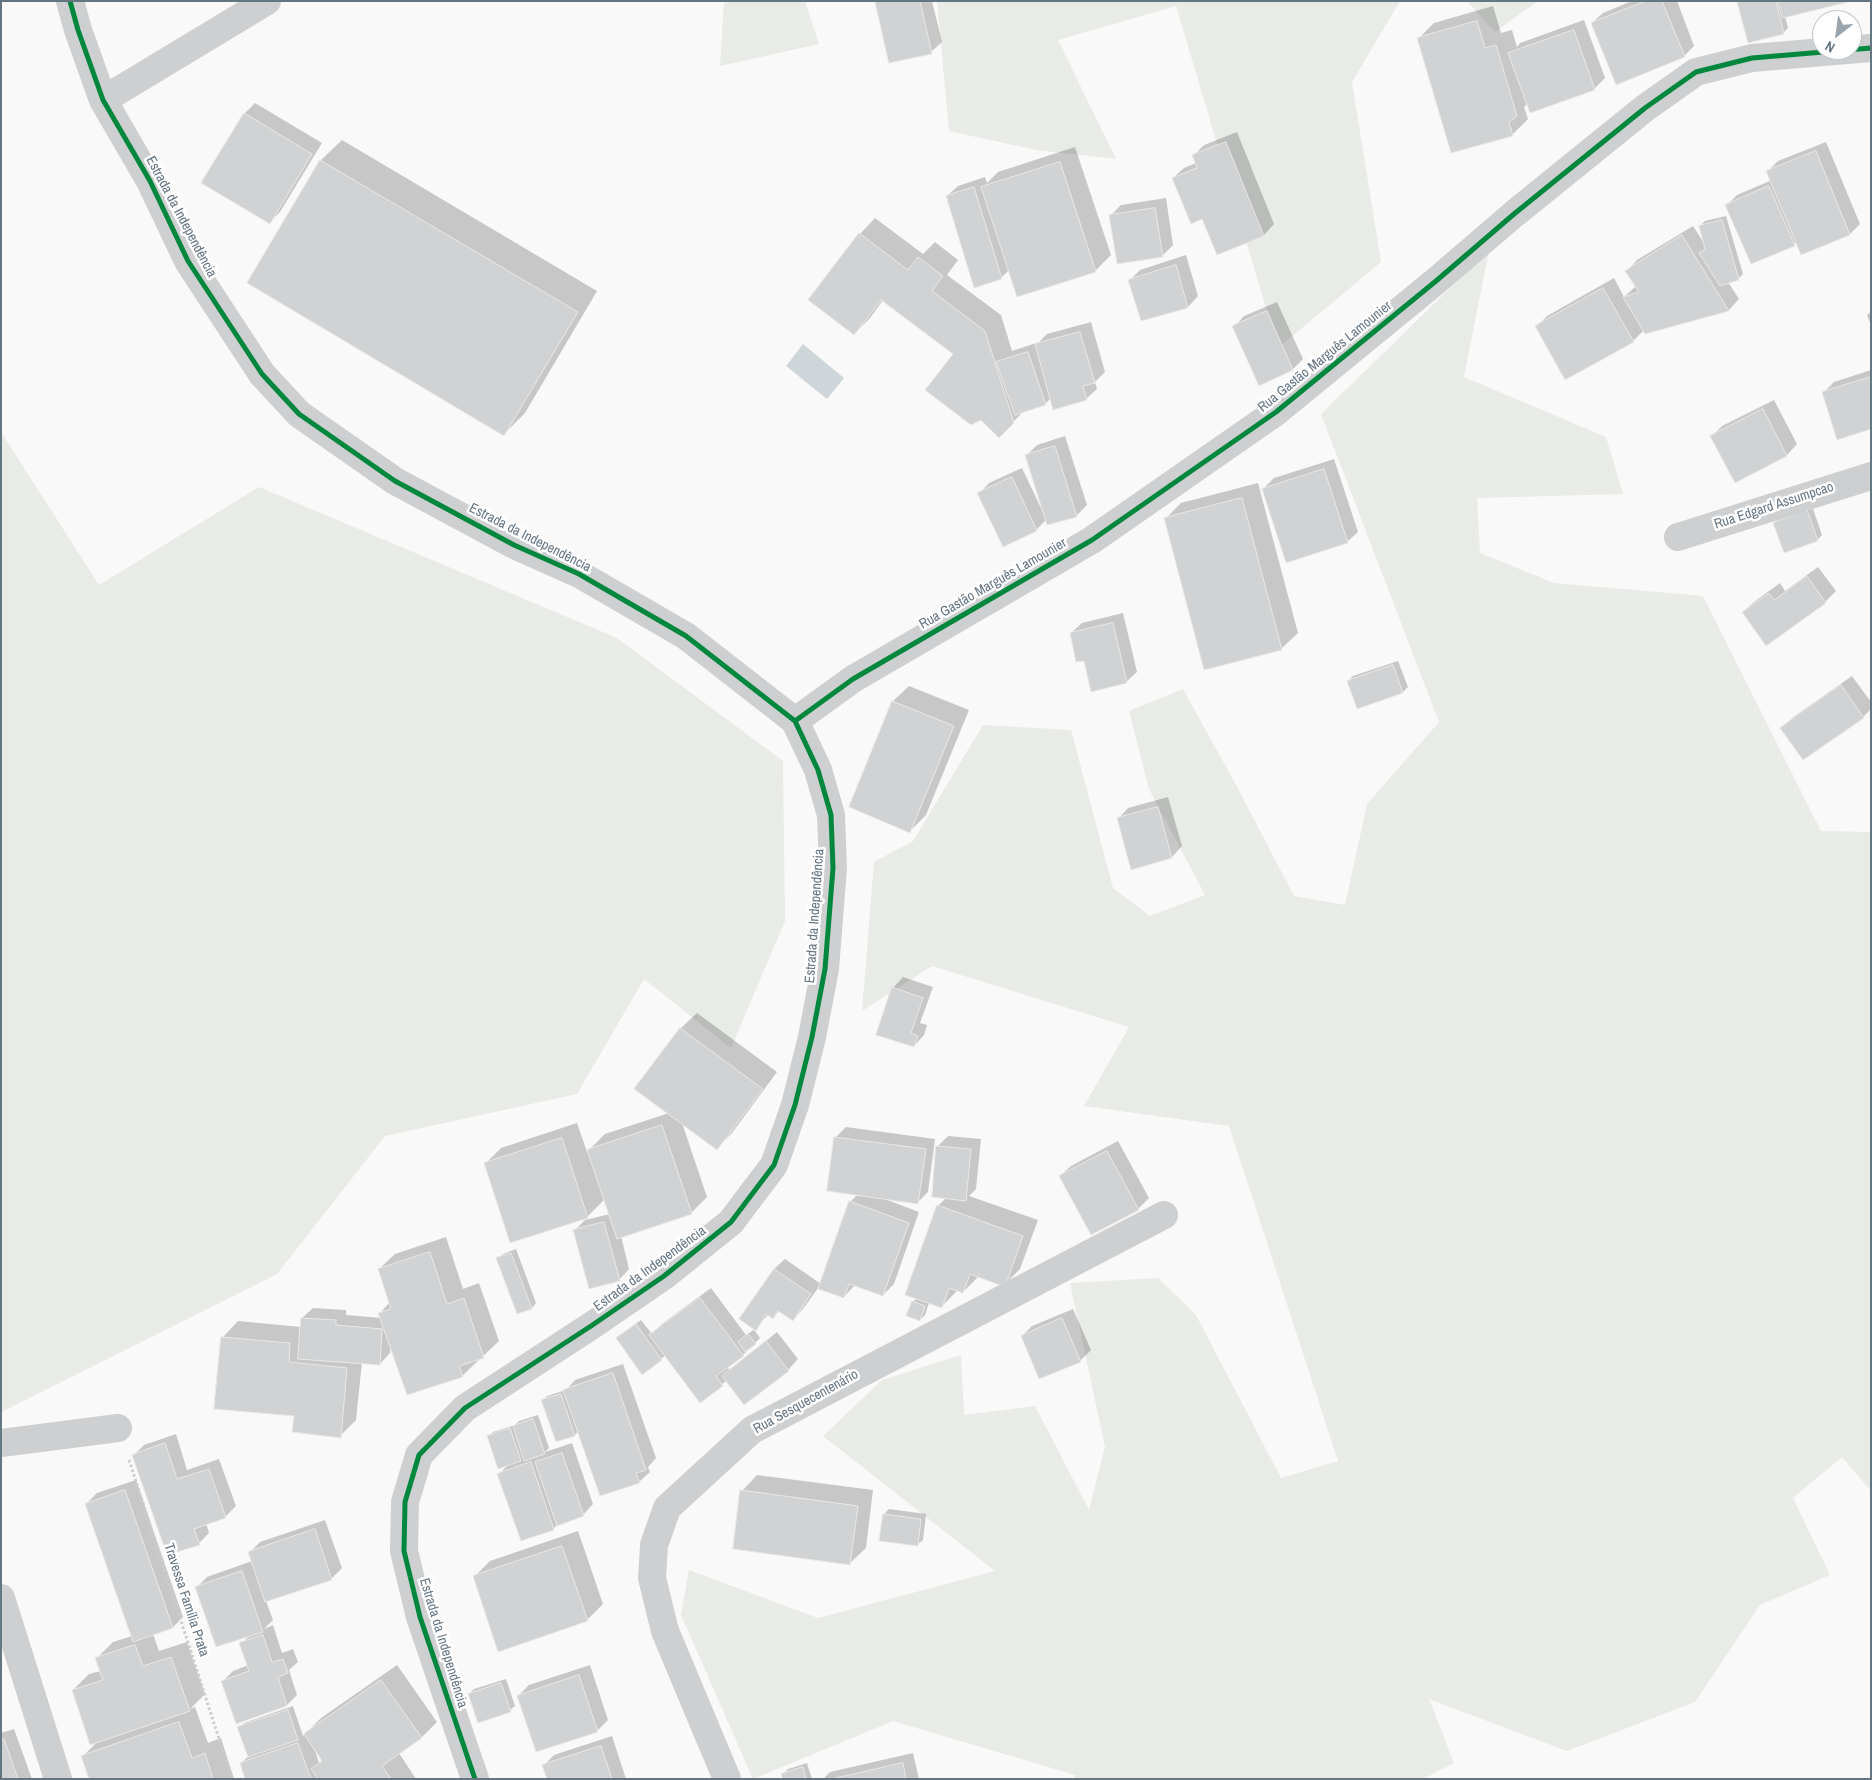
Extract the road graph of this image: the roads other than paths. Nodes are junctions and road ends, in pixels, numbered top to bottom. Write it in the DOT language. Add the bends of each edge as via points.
graph roads {
  1 [pos="70,1"];
  2 [pos="267,1"];
  3 [pos="1871,48"];
  4 [pos="103,100"];
  5 [pos="1871,476"];
  6 [pos="1678,537"];
  7 [pos="795,721"];
  8 [pos="1164,1214"];
  9 [pos="118,1428"];
  10 [pos="1,1442"];
  11 [pos="1,1598"];
  12 [pos="58,1779"];
  13 [pos="475,1779"];
  14 [pos="727,1779"];
  1 -- 4 [label="street, Estrada da Independência"];
  2 -- 4 [label="street"];
  3 -- 7 [label="street, Rua Gastão Marguês Lamounier" via="1752,58 1696,72 1645,108 1552,183 1276,412 1092,540 852,678"];
  4 -- 7 [label="street, Estrada da Independência" via="150,181 188,261 262,374 298,414 395,481 514,545 579,574 686,636"];
  5 -- 6 [label="street, Rua Edgard Assumpcao"];
  7 -- 13 [label="street, Estrada da Independência" via="818,770 831,815 833,868 825,969 812,1037 795,1105 774,1165 731,1222 664,1276 465,1408 419,1455 405,1502 404,1551 420,1617"];
  8 -- 14 [label="street, Rua Sesquecentenário" via="752,1430 667,1508 654,1545 652,1578 664,1631"];
  9 -- 10 [label="street"];
  11 -- 12 [label="street"];
}
